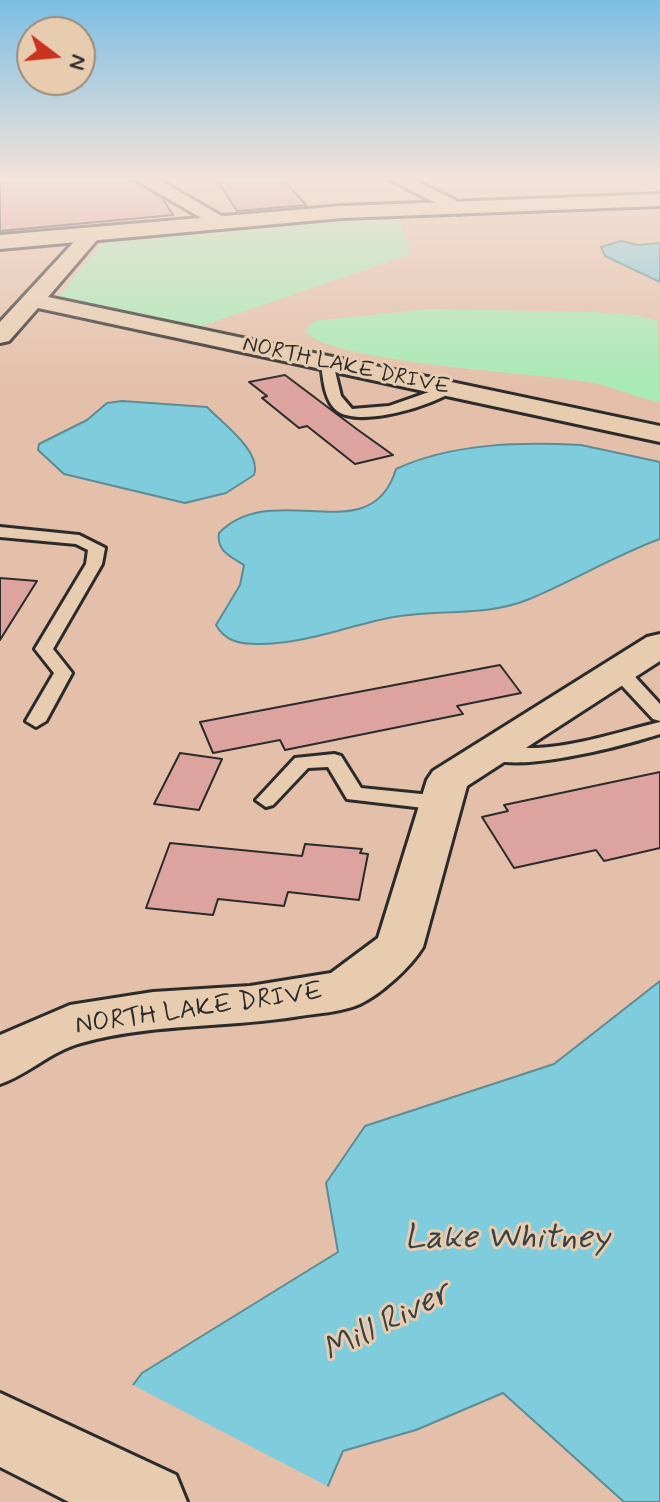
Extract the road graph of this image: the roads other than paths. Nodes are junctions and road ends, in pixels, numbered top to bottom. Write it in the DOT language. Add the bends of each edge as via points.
graph roads {
  1 [pos="80,247"];
  2 [pos="31,300"];
  3 [pos="0,336"];
  4 [pos="327,363"];
  5 [pos="449,389"];
  6 [pos="660,434"];
  7 [pos="0,532"];
  8 [pos="660,645"];
  9 [pos="619,671"];
  10 [pos="660,715"];
  11 [pos="36,721"];
  12 [pos="660,728"];
  13 [pos="491,753"];
  14 [pos="266,800"];
  15 [pos="441,803"];
  16 [pos="0,1063"];
  17 [pos="24,1439"];
  18 [pos="149,1502"];
  1 -- 2 [label="street"];
  2 -- 3 [label="street"];
  2 -- 4 [label="street, NORTH LAKE DRIVE"];
  4 -- 5 [label="street, NORTH LAKE DRIVE"];
  4 -- 5 [label="lane" via="337,405 346,412 380,413"];
  5 -- 6 [label="street, NORTH LAKE DRIVE"];
  7 -- 11 [label="lane" via="79,540 97,548 94,564 44,649 63,673"];
  8 -- 9 [label="street, NORTH LAKE DRIVE"];
  9 -- 10 [label="lane"];
  9 -- 13 [label="street, NORTH LAKE DRIVE"];
  12 -- 13 [label="lane" via="569,754"];
  13 -- 15 [label="street, NORTH LAKE DRIVE" via="448,780"];
  14 -- 15 [label="lane" via="302,762 334,760 354,794"];
  15 -- 16 [label="street, NORTH LAKE DRIVE" via="399,947 344,990 70,1025"];
  17 -- 18 [label="street"];
}
